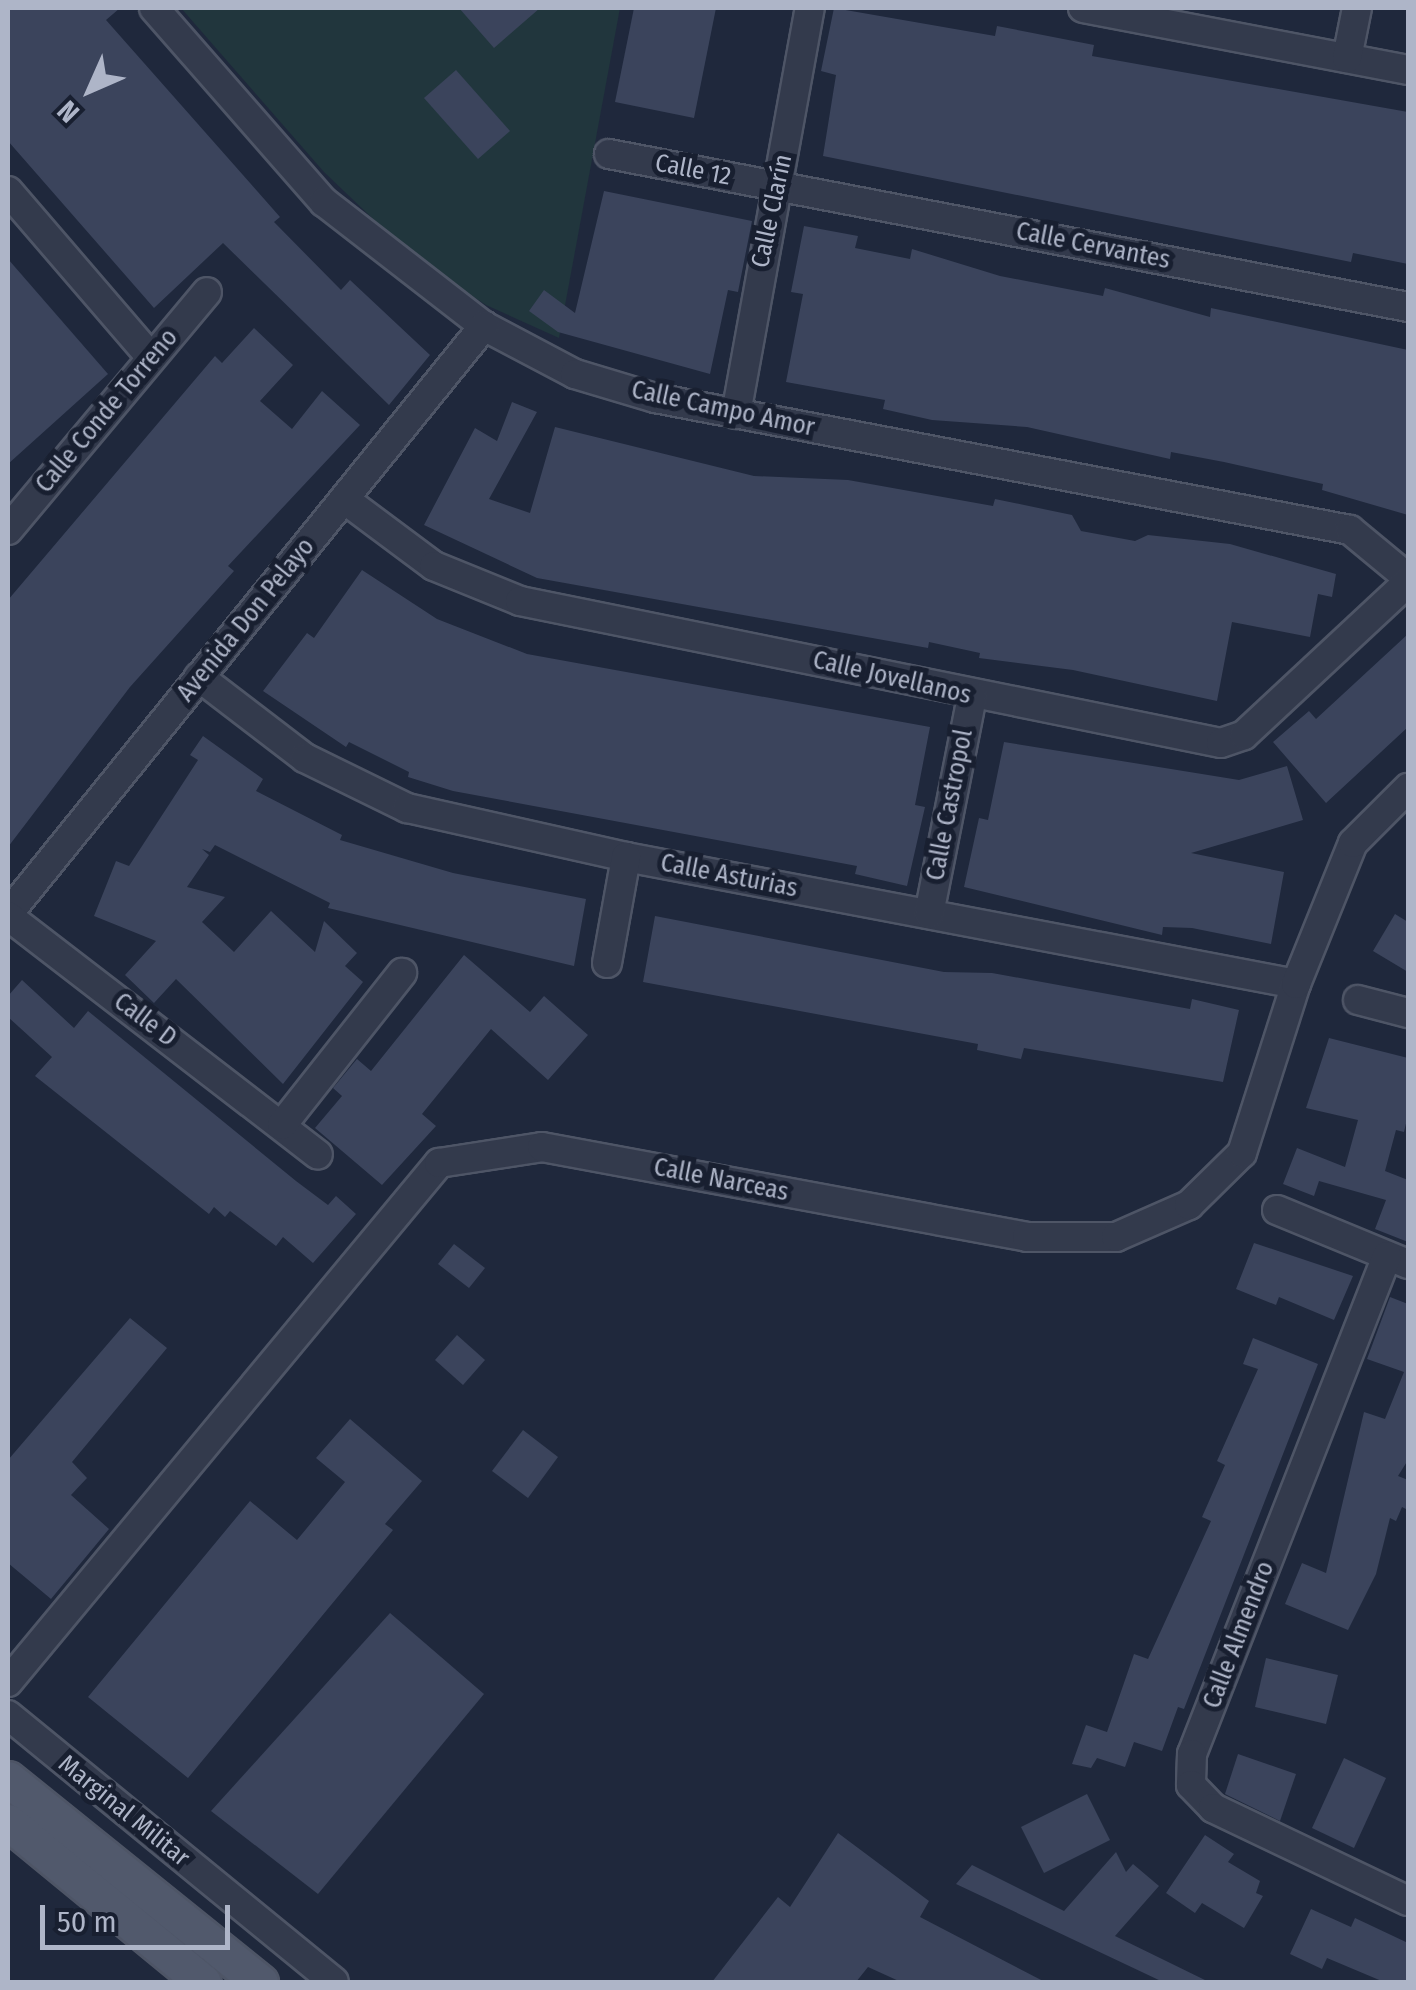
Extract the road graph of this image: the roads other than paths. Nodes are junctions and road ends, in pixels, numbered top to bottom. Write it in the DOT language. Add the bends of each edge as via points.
graph roads {
  1 [pos="154,8"];
  2 [pos="810,8"];
  3 [pos="1083,8"];
  4 [pos="1357,8"];
  5 [pos="1348,58"];
  6 [pos="1408,70"];
  7 [pos="608,154"];
  8 [pos="778,186"];
  9 [pos="8,191"];
  10 [pos="208,292"];
  11 [pos="1408,307"];
  12 [pos="484,326"];
  13 [pos="152,357"];
  14 [pos="736,414"];
  15 [pos="344,499"];
  16 [pos="8,530"];
  17 [pos="1408,580"];
  18 [pos="198,677"];
  19 [pos="972,696"];
  20 [pos="1408,788"];
  21 [pos="626,857"];
  22 [pos="929,914"];
  23 [pos="8,915"];
  24 [pos="607,963"];
  25 [pos="402,973"];
  26 [pos="1296,984"];
  27 [pos="1358,1000"];
  28 [pos="1408,1013"];
  29 [pos="282,1125"];
  30 [pos="318,1155"];
  31 [pos="1277,1210"];
  32 [pos="1398,1260"];
  33 [pos="8,1682"];
  34 [pos="8,1715"];
  35 [pos="8,1778"];
  36 [pos="8,1822"];
  37 [pos="1408,1901"];
  38 [pos="203,1982"];
  39 [pos="260,1982"];
  40 [pos="334,1982"];
  1 -- 12 [label="street, Calle Campo Amor" via="324,202"];
  2 -- 8 [label="street, Calle Clarín"];
  3 -- 5 [label="street"];
  4 -- 5 [label="street"];
  5 -- 6 [label="street"];
  7 -- 8 [label="street, Calle 12"];
  8 -- 11 [label="street, Calle Cervantes"];
  8 -- 14 [label="street, Calle Clarín"];
  9 -- 13 [label="street"];
  10 -- 13 [label="street, Calle Conde Torreno"];
  12 -- 14 [label="street, Calle Campo Amor" via="575,374"];
  12 -- 15 [label="street, Avenida Don Pelayo"];
  13 -- 16 [label="street, Calle Conde Torreno"];
  14 -- 17 [label="street, Calle Campo Amor" via="1350,530"];
  15 -- 18 [label="street, Avenida Don Pelayo"];
  15 -- 19 [label="street, Calle Jovellanos" via="434,566 520,601"];
  17 -- 19 [label="street, Calle Jovellanos" via="1234,741"];
  18 -- 21 [label="street, Calle Asturias" via="306,758 407,808"];
  18 -- 23 [label="street, Avenida Don Pelayo"];
  19 -- 22 [label="street, Calle Castropol"];
  20 -- 26 [label="street, Calle Narceas" via="1353,843"];
  21 -- 22 [label="street, Calle Asturias"];
  21 -- 24 [label="street"];
  22 -- 26 [label="street, Calle Asturias"];
  23 -- 29 [label="street, Calle D"];
  25 -- 29 [label="street"];
  26 -- 33 [label="street, Calle Narceas" via="1242,1153 1189,1205 1116,1236 1028,1237 542,1147 439,1162"];
  27 -- 28 [label="street"];
  29 -- 30 [label="street, Calle D"];
  31 -- 32 [label="street"];
  32 -- 37 [label="street, Calle Almendro" via="1192,1754 1192,1785 1212,1808"];
  34 -- 40 [label="street, Marginal Militar"];
  35 -- 39 [label="main road"];
  36 -- 38 [label="main road"];
}
